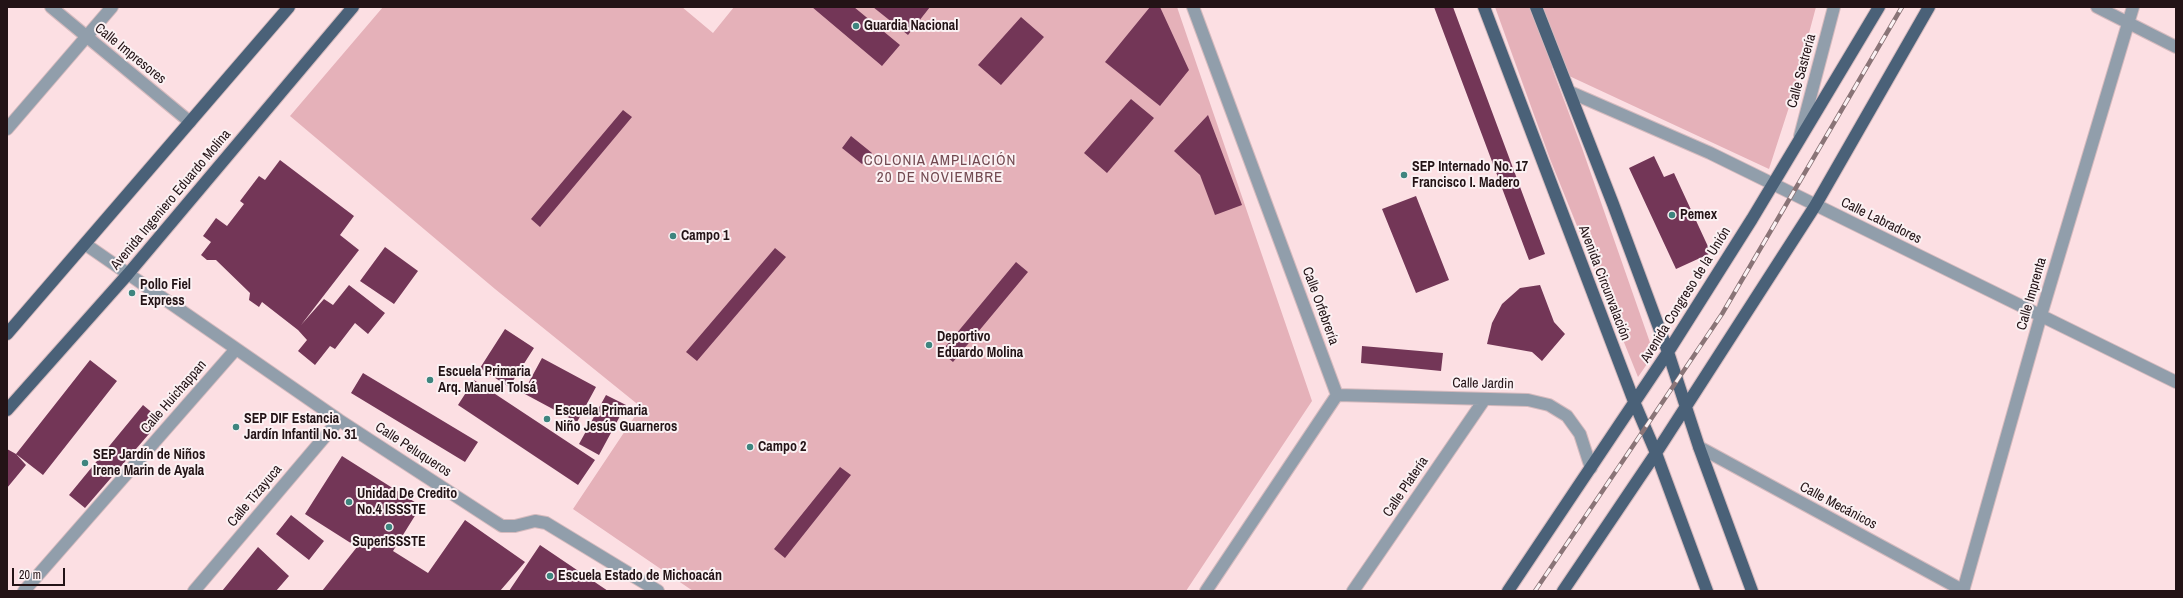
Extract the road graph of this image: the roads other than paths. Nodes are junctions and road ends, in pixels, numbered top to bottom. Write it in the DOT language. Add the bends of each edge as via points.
graph roads {
  1 [pos="51,7"];
  2 [pos="112,7"];
  3 [pos="288,7"];
  4 [pos="353,7"];
  5 [pos="1194,7"];
  6 [pos="1484,7"];
  7 [pos="1536,7"];
  8 [pos="1834,7"];
  9 [pos="1879,7"];
  10 [pos="1929,7"];
  11 [pos="2097,7"];
  12 [pos="2133,7"];
  13 [pos="2128,23"];
  14 [pos="86,37"];
  15 [pos="2176,47"];
  16 [pos="1570,92"];
  17 [pos="190,122"];
  18 [pos="7,128"];
  19 [pos="1798,142"];
  20 [pos="1772,183"];
  21 [pos="1815,206"];
  22 [pos="85,244"];
  23 [pos="128,274"];
  24 [pos="2041,315"];
  25 [pos="7,334"];
  26 [pos="236,349"];
  27 [pos="1668,352"];
  28 [pos="2176,382"];
  29 [pos="1337,395"];
  30 [pos="1484,400"];
  31 [pos="1635,404"];
  32 [pos="1685,408"];
  33 [pos="7,410"];
  34 [pos="339,420"];
  35 [pos="1699,447"];
  36 [pos="1656,453"];
  37 [pos="1591,468"];
  38 [pos="1210,590"];
  39 [pos="24,591"];
  40 [pos="194,591"];
  41 [pos="658,591"];
  42 [pos="1353,591"];
  43 [pos="1508,591"];
  44 [pos="1563,591"];
  45 [pos="1707,591"];
  46 [pos="1752,591"];
  47 [pos="1963,591"];
  1 -- 14 [label="street, Calle Impresores"];
  2 -- 14 [label="street"];
  3 -- 17 [label="main road"];
  4 -- 23 [label="main road, Avenida Ingeniero Eduardo Molina"];
  5 -- 29 [label="street, Calle Orfebrería"];
  6 -- 31 [label="main road, Avenida Circunvalación"];
  7 -- 16 [label="main road"];
  8 -- 19 [label="street, Calle Sastrería"];
  9 -- 19 [label="main road, Avenida Congreso de la Unión"];
  10 -- 21 [label="main road"];
  11 -- 13 [label="street"];
  12 -- 13 [label="street, Calle Imprenta"];
  13 -- 15 [label="street"];
  13 -- 24 [label="street, Calle Imprenta"];
  14 -- 17 [label="street, Calle Impresores"];
  14 -- 18 [label="street"];
  16 -- 20 [label="street, Calle Labradores"];
  16 -- 27 [label="main road"];
  17 -- 22 [label="main road"];
  19 -- 20 [label="main road, Avenida Congreso de la Unión"];
  20 -- 21 [label="street, Calle Labradores"];
  20 -- 27 [label="main road, Avenida Congreso de la Unión"];
  21 -- 24 [label="street, Calle Labradores"];
  21 -- 32 [label="main road"];
  22 -- 23 [label="street, Calle Peluqueros"];
  22 -- 25 [label="main road"];
  23 -- 26 [label="street, Calle Peluqueros"];
  23 -- 33 [label="main road, Avenida Ingeniero Eduardo Molina"];
  24 -- 28 [label="street, Calle Labradores"];
  24 -- 47 [label="street, Calle Imprenta"];
  26 -- 34 [label="street, Calle Peluqueros"];
  26 -- 39 [label="street, Calle Huichappan"];
  27 -- 31 [label="main road, Avenida Congreso de la Unión"];
  27 -- 32 [label="main road"];
  29 -- 30 [label="street, Calle Jardin"];
  29 -- 38 [label="street"];
  30 -- 37 [label="street, Calle Jardin" via="1528,400 1549,405 1567,416 1580,434"];
  30 -- 42 [label="street, Calle Platería"];
  31 -- 36 [label="main road, Avenida Circunvalación"];
  31 -- 37 [label="main road, Avenida Congreso de la Unión"];
  32 -- 35 [label="main road"];
  32 -- 36 [label="main road"];
  34 -- 40 [label="street, Calle Tizayuca"];
  34 -- 41 [label="street, Calle Peluqueros" via="502,526 535,521 546,523"];
  35 -- 46 [label="main road"];
  35 -- 47 [label="street, Calle Mecánicos"];
  36 -- 44 [label="main road"];
  36 -- 45 [label="main road, Avenida Circunvalación"];
  37 -- 43 [label="main road, Avenida Congreso de la Unión"];
}
